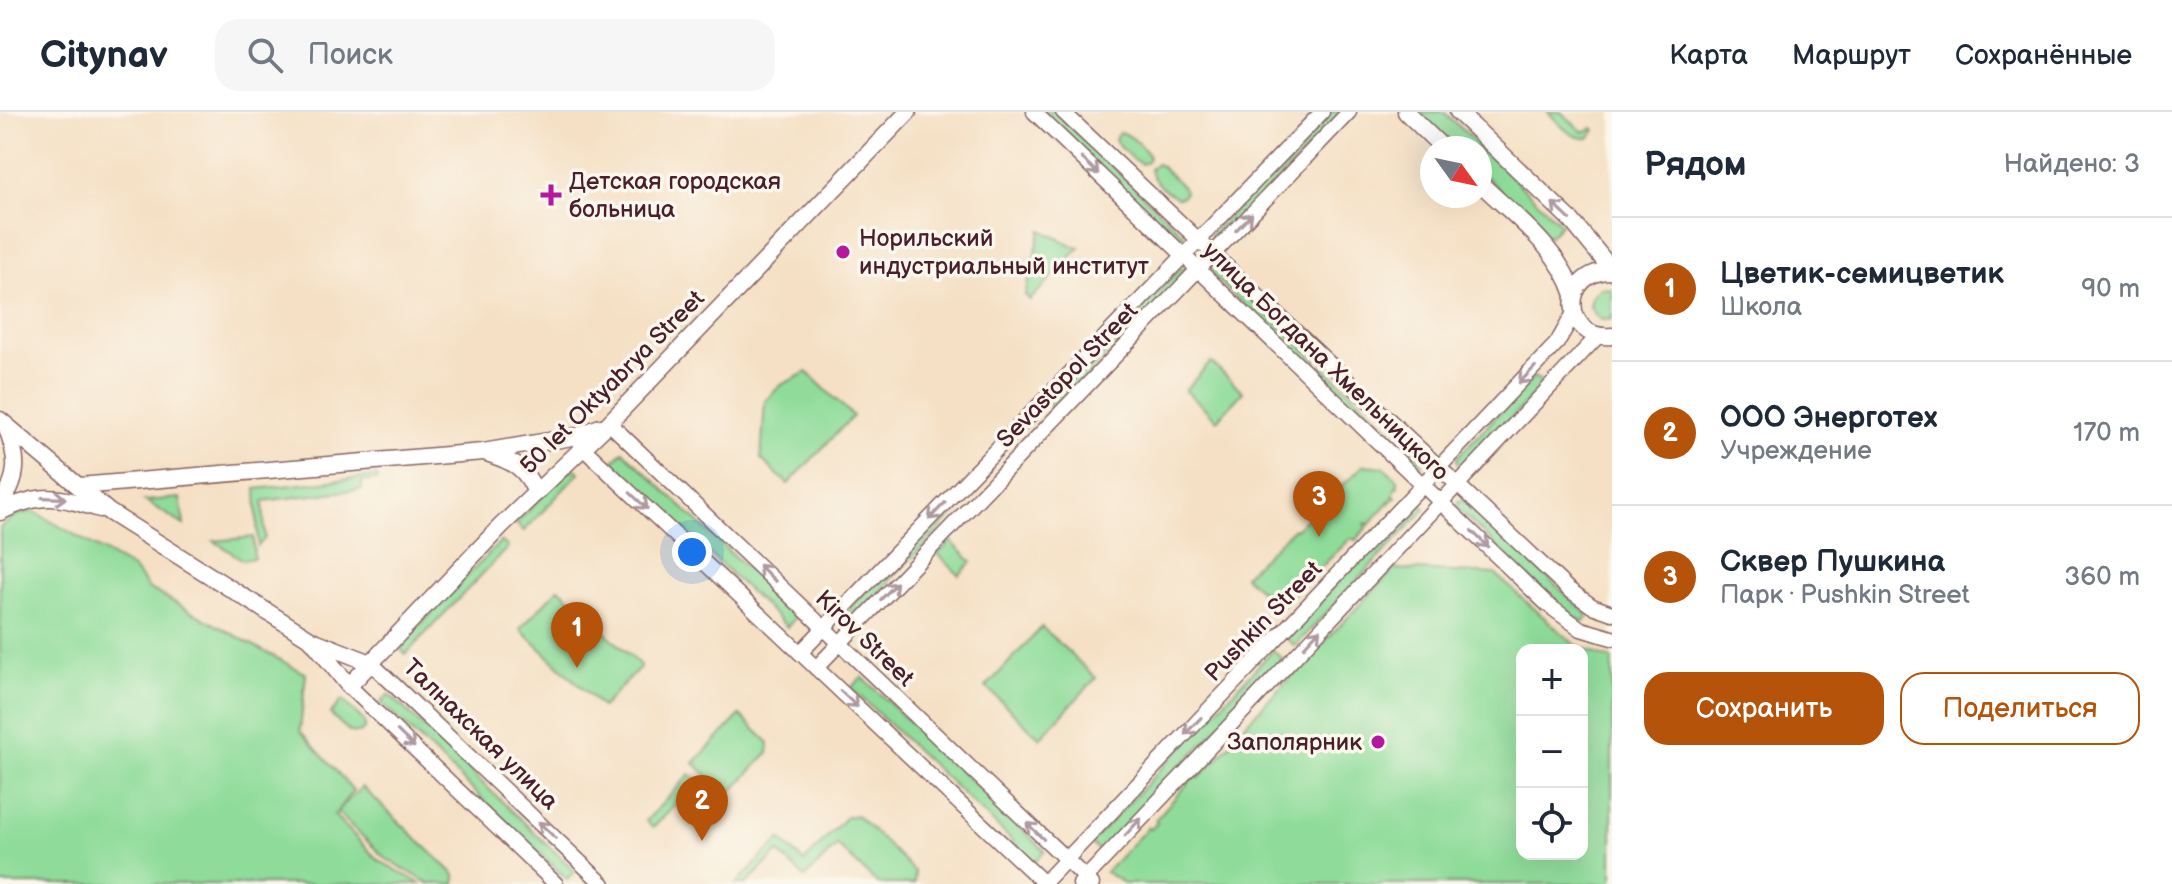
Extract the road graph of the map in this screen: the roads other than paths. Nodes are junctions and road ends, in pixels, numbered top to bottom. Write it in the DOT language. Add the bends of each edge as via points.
graph roads {
  1 [pos="908,112"];
  2 [pos="1034,112"];
  3 [pos="1063,112"];
  4 [pos="1322,112"];
  5 [pos="1349,112"];
  6 [pos="1406,112"];
  7 [pos="1458,112"];
  8 [pos="1431,136"];
  9 [pos="1492,194"];
  10 [pos="1198,240"];
  11 [pos="1213,254"];
  12 [pos="1184,255"];
  13 [pos="1198,269"];
  14 [pos="1612,271"];
  15 [pos="1574,295"];
  16 [pos="1574,313"];
  17 [pos="1605,336"];
  18 [pos="1038,406"];
  19 [pos="1053,421"];
  20 [pos="3,423"];
  21 [pos="609,423"];
  22 [pos="583,448"];
  23 [pos="483,452"];
  24 [pos="1439,467"];
  25 [pos="974,473"];
  26 [pos="1423,484"];
  27 [pos="1457,485"];
  28 [pos="79,486"];
  29 [pos="989,487"];
  30 [pos="536,493"];
  31 [pos="1441,501"];
  32 [pos="0,505"];
  33 [pos="0,512"];
  34 [pos="109,512"];
  35 [pos="1607,612"];
  36 [pos="823,629"];
  37 [pos="1594,634"];
  38 [pos="1612,638"];
  39 [pos="312,640"];
  40 [pos="839,644"];
  41 [pos="800,653"];
  42 [pos="371,663"];
  43 [pos="816,668"];
  44 [pos="349,686"];
  45 [pos="1065,860"];
  46 [pos="1085,882"];
  47 [pos="556,884"];
  48 [pos="603,884"];
  49 [pos="1044,884"];
  1 -- 21 [label="main road, 50 let Oktyabrya Street"];
  2 -- 12 [label="street, улица Богдана Хмельницкого, one-way"];
  3 -- 10 [label="street, улица Богдана Хмельницкого"];
  4 -- 10 [label="street, Sevastopol Street"];
  11 -- 5 [label="street, Sevastopol Street, one-way"];
  6 -- 8 [label="main road"];
  14 -- 7 [label="main road, one-way" via="1571,220"];
  9 -- 15 [label="main road" via="1546,246"];
  10 -- 11 [label="street, улица Богдана Хмельницкого"];
  10 -- 12 [label="street, Sevastopol Street"];
  11 -- 13 [label="street, Sevastopol Street"];
  11 -- 24 [label="street, улица Богдана Хмельницкого"];
  12 -- 13 [label="street, улица Богдана Хмельницкого"];
  12 -- 18 [label="street, Sevastopol Street"];
  13 -- 19 [label="street, Sevastopol Street"];
  13 -- 26 [label="street, улица Богдана Хмельницкого"];
  14 -- 15 [label="main road" via="1589,275"];
  15 -- 16 [label="main road"];
  16 -- 17 [label="main road" via="1583,328"];
  16 -- 24 [label="street, Pushkin Street, one-way" via="1557,343"];
  17 -- 27 [label="street, Pushkin Street"];
  18 -- 19 [label="street"];
  18 -- 25 [label="street, Sevastopol Street"];
  19 -- 29 [label="street, Sevastopol Street"];
  20 -- 28 [label="main road, Талнахская улица"];
  20 -- 32 [label="main road" via="16,463 15,477"];
  21 -- 22 [label="main road, 50 let Oktyabrya Street"];
  21 -- 23 [label="main road" via="578,436"];
  36 -- 21 [label="street, Kirov Street, one-way"];
  22 -- 30 [label="main road, 50 let Oktyabrya Street"];
  22 -- 41 [label="street, one-way"];
  23 -- 28 [label="main road"];
  23 -- 30 [label="main road" via="520,467"];
  24 -- 26 [label="street, Pushkin Street"];
  24 -- 27 [label="street, улица Богдана Хмельницкого"];
  25 -- 29 [label="street"];
  25 -- 36 [label="street, Sevastopol Street, one-way"];
  26 -- 31 [label="street, улица Богдана Хмельницкого"];
  26 -- 45 [label="street, Pushkin Street, one-way"];
  27 -- 31 [label="street, Pushkin Street"];
  27 -- 35 [label="street, улица Богдана Хмельницкого" via="1568,589"];
  28 -- 34 [label="main road, Талнахская улица"];
  40 -- 29 [label="street, Sevastopol Street, one-way"];
  30 -- 42 [label="main road, 50 let Oktyabrya Street"];
  31 -- 37 [label="street, улица Богдана Хмельницкого, one-way" via="1548,605"];
  46 -- 31 [label="street, Pushkin Street, one-way"];
  33 -- 34 [label="main road, one-way" via="49,497"];
  34 -- 39 [label="main road, Талнахская улица"];
  35 -- 37 [label="street, улица Богдана Хмельницкого"];
  36 -- 40 [label="street, Kirov Street"];
  36 -- 41 [label="street, Sevastopol Street"];
  37 -- 38 [label="street, улица Богдана Хмельницкого"];
  39 -- 42 [label="main road, Талнахская улица"];
  39 -- 44 [label="main road, Талнахская улица"];
  40 -- 43 [label="street, Sevastopol Street"];
  45 -- 40 [label="street, Kirov Street, one-way"];
  41 -- 43 [label="street"];
  42 -- 44 [label="main road, 50 let Oktyabrya Street"];
  48 -- 42 [label="street, Талнахская улица, one-way"];
  43 -- 49 [label="street, one-way"];
  44 -- 47 [label="street, Талнахская улица, one-way"];
  45 -- 46 [label="street, Kirov Street"];
  45 -- 49 [label="street, Pushkin Street"];
}
